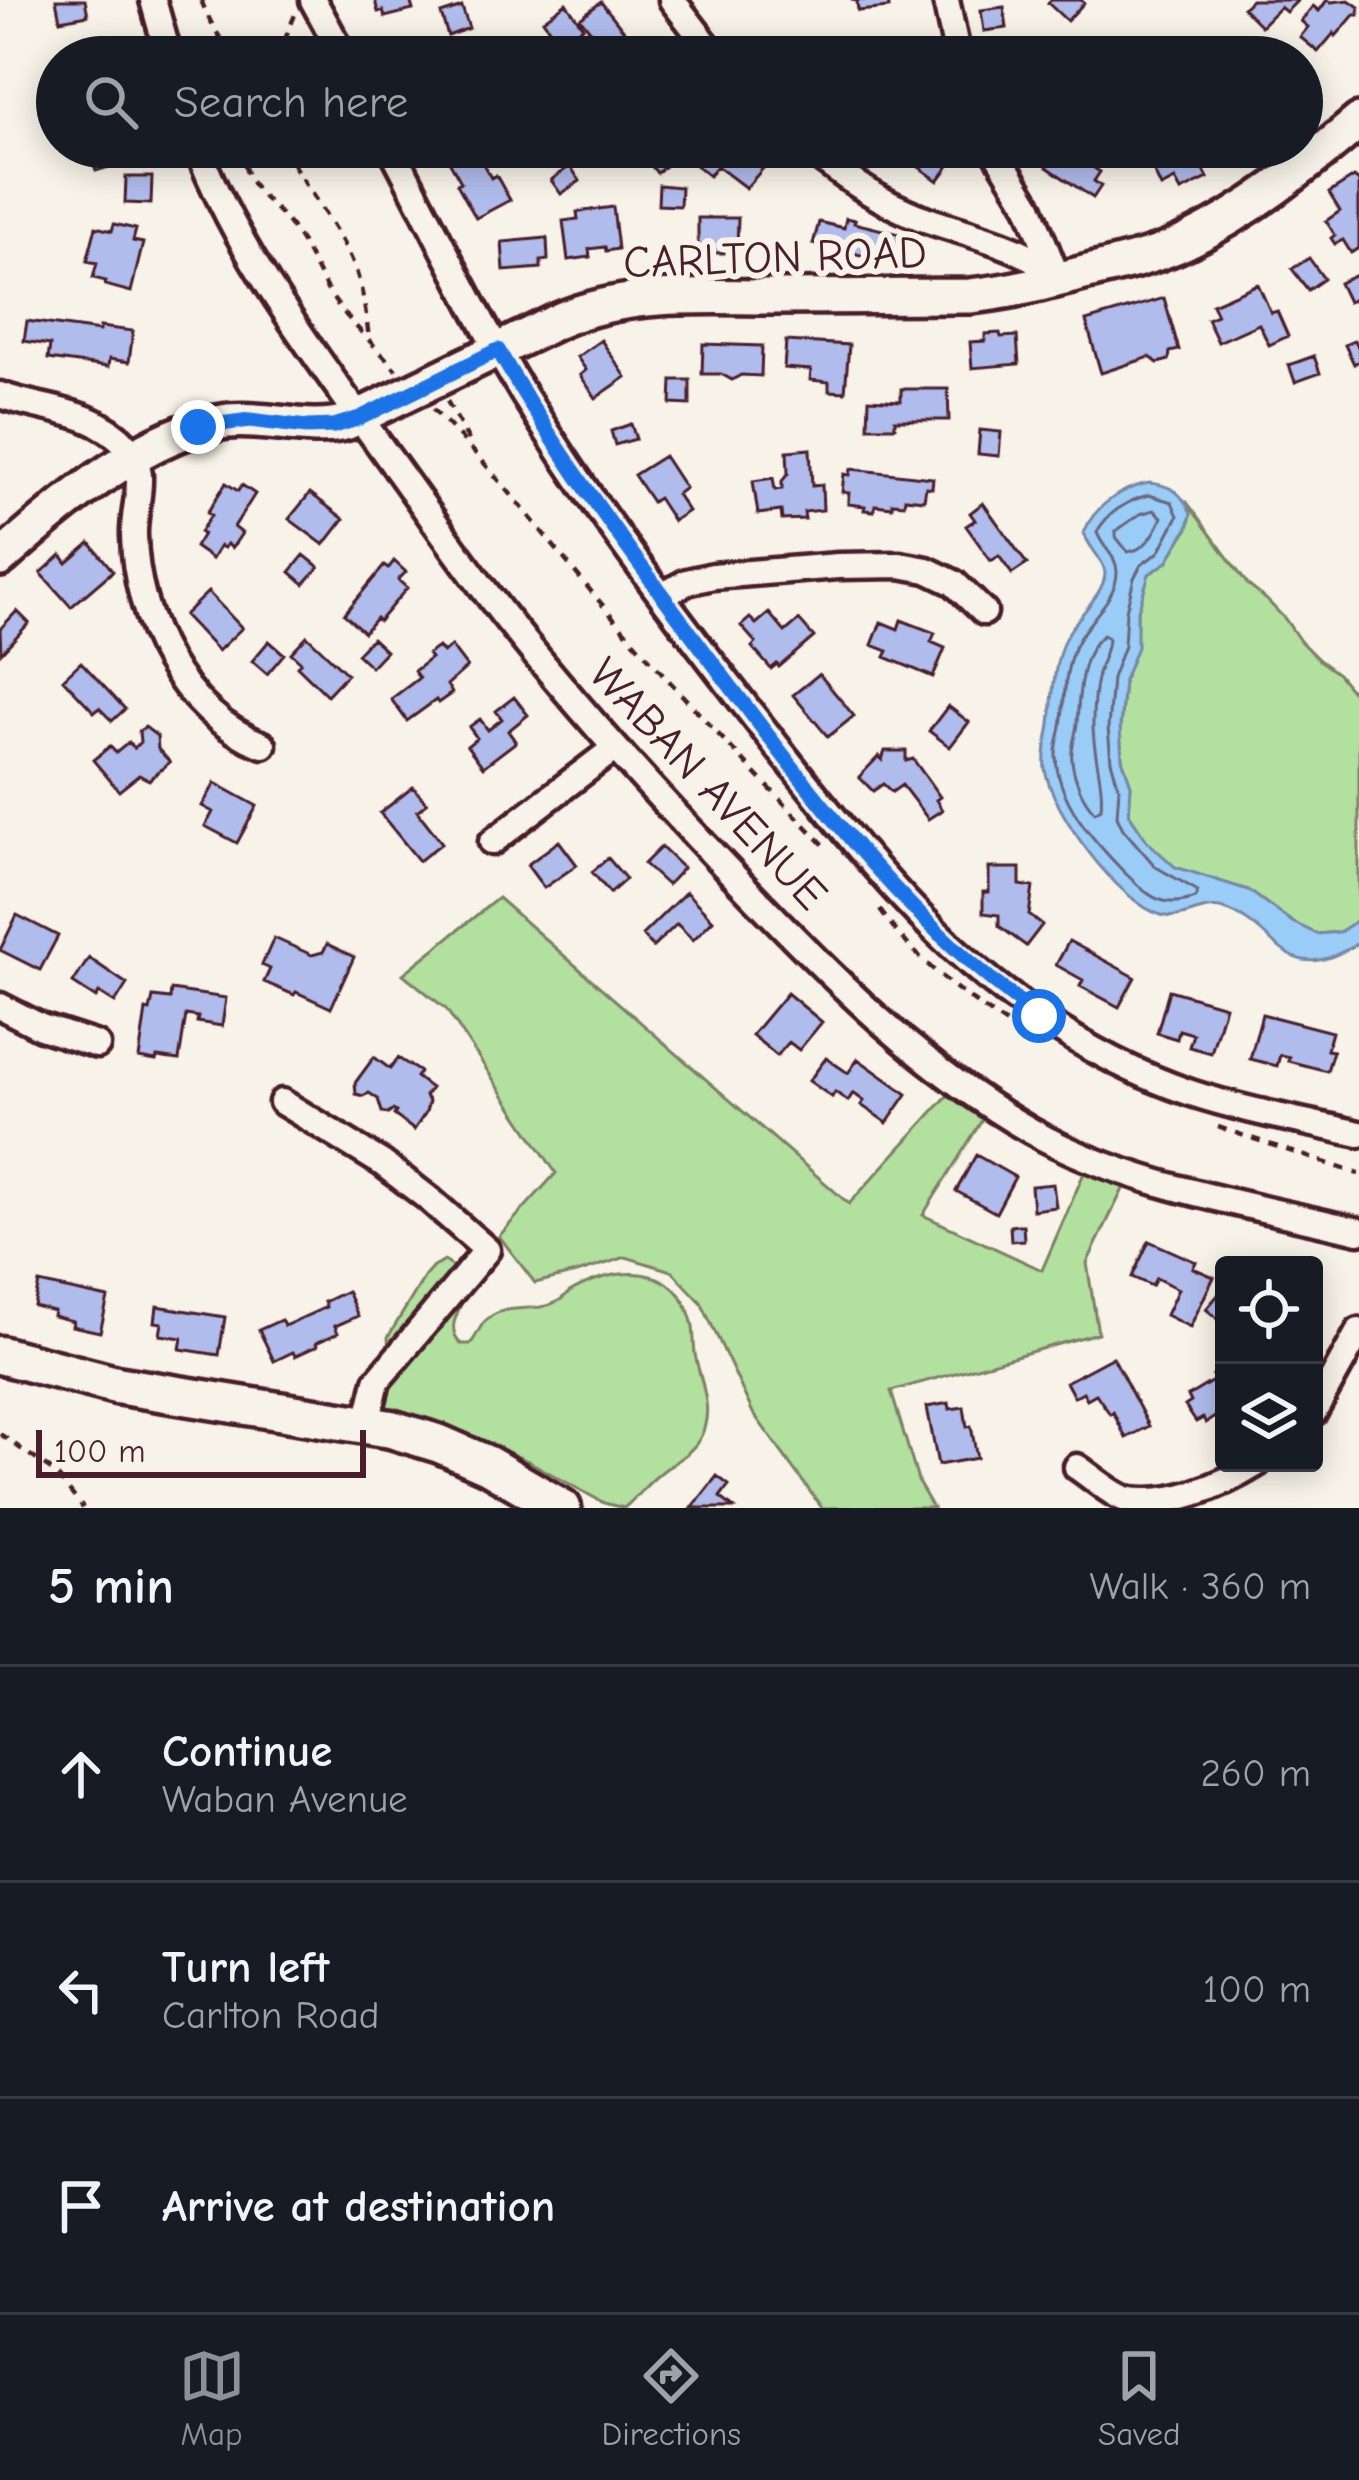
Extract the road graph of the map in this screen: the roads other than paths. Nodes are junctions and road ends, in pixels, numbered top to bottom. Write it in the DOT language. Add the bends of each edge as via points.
graph roads {
  1 [pos="153,0"];
  2 [pos="313,0"];
  3 [pos="672,0"];
  4 [pos="946,0"];
  5 [pos="163,36"];
  6 [pos="333,36"];
  7 [pos="700,36"];
  8 [pos="954,36"];
  9 [pos="1359,121"];
  10 [pos="1323,150"];
  11 [pos="206,168"];
  12 [pos="402,168"];
  13 [pos="833,168"];
  14 [pos="1006,168"];
  15 [pos="1301,168"];
  16 [pos="1058,280"];
  17 [pos="498,350"];
  18 [pos="0,395"];
  19 [pos="360,418"];
  20 [pos="135,456"];
  21 [pos="0,559"];
  22 [pos="662,596"];
  23 [pos="984,612"];
  24 [pos="263,745"];
  25 [pos="615,748"];
  26 [pos="492,842"];
  27 [pos="0,1006"];
  28 [pos="97,1045"];
  29 [pos="282,1102"];
  30 [pos="1359,1134"];
  31 [pos="1359,1232"];
  32 [pos="1359,1331"];
  33 [pos="0,1355"];
  34 [pos="1323,1396"];
  35 [pos="367,1424"];
  36 [pos="1077,1467"];
  37 [pos="1243,1472"];
  38 [pos="562,1508"];
  1 -- 5 [label="street"];
  2 -- 6 [label="street"];
  3 -- 7 [label="street"];
  4 -- 8 [label="street"];
  9 -- 10 [label="street, CARLTON ROAD"];
  11 -- 19 [label="street, WABAN AVENUE" via="251,260"];
  12 -- 17 [label="street, WABAN AVENUE"];
  13 -- 16 [label="street" via="921,219 1025,254"];
  14 -- 16 [label="street"];
  15 -- 16 [label="street, CARLTON ROAD" via="1206,232"];
  16 -- 17 [label="street, CARLTON ROAD" via="970,296 637,300 574,314"];
  17 -- 19 [label="street, CARLTON ROAD"];
  17 -- 22 [label="street, WABAN AVENUE"];
  18 -- 20 [label="street" via="96,422"];
  19 -- 20 [label="street, CARLTON ROAD" via="322,428 271,420 213,424"];
  19 -- 25 [label="street, WABAN AVENUE" via="508,620"];
  20 -- 21 [label="street, CARLTON ROAD"];
  20 -- 24 [label="street" via="135,555 154,631 197,698"];
  22 -- 23 [label="street" via="713,576 900,565 954,583"];
  22 -- 30 [label="street, WABAN AVENUE" via="846,833 983,975 1062,1031 1162,1082"];
  25 -- 26 [label="street"];
  25 -- 31 [label="street, WABAN AVENUE" via="843,988 985,1103 1114,1168"];
  27 -- 28 [label="street"];
  29 -- 35 [label="street" via="382,1163 487,1250 376,1381"];
  32 -- 34 [label="street"];
  33 -- 35 [label="main road" via="116,1385"];
  35 -- 38 [label="main road" via="452,1449"];
  36 -- 37 [label="street" via="1139,1503 1174,1502"];
}
